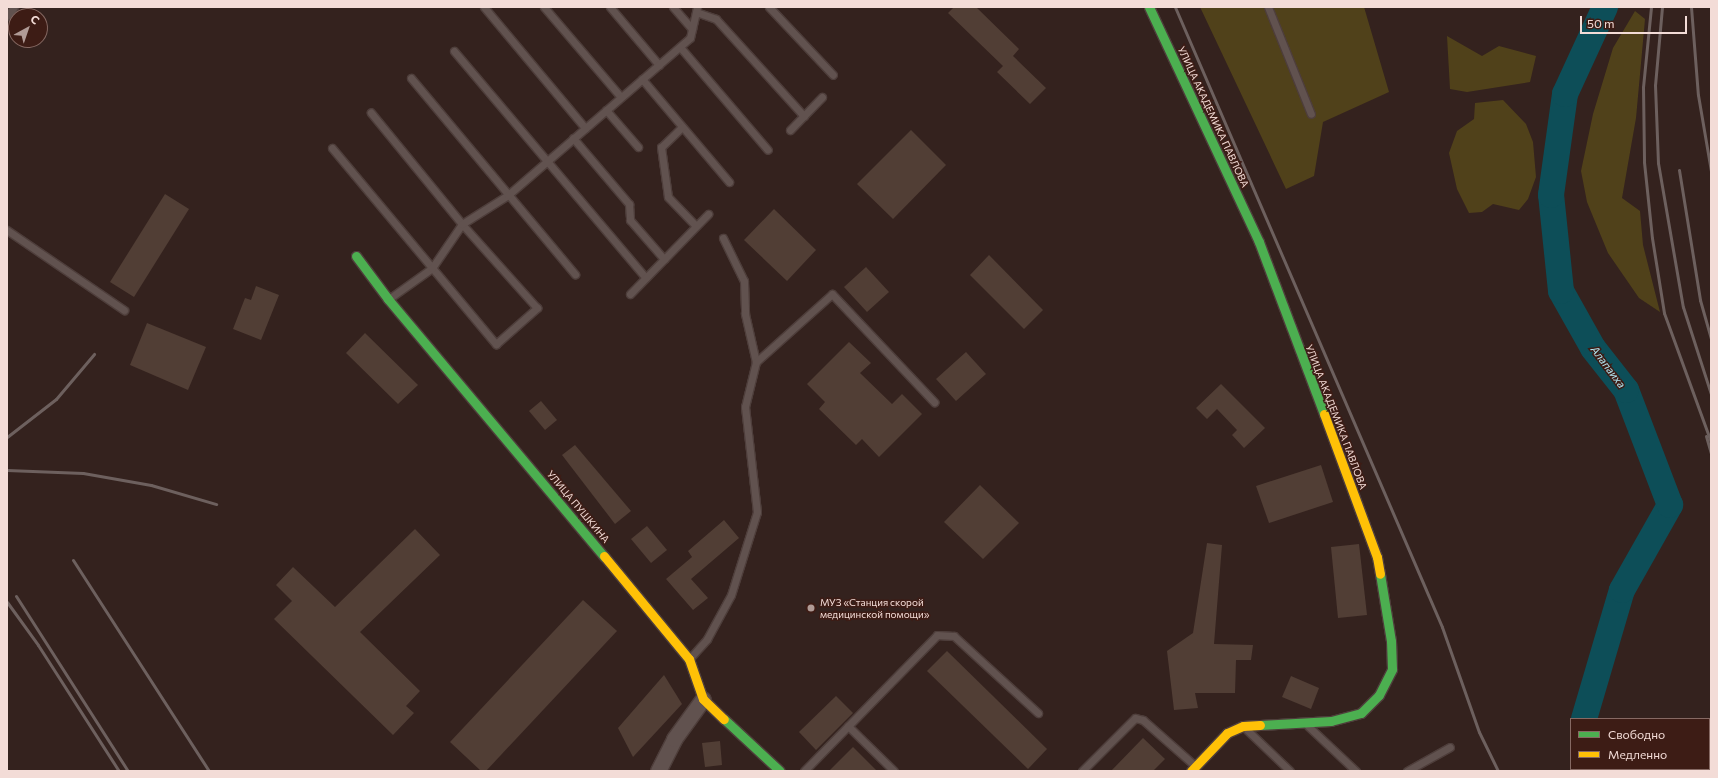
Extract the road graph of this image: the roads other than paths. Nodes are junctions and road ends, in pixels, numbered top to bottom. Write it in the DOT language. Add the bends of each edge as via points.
graph roads {
  1 [pos="14,7"];
  2 [pos="484,7"];
  3 [pos="544,7"];
  4 [pos="610,7"];
  5 [pos="674,7"];
  6 [pos="769,7"];
  7 [pos="1149,7"];
  8 [pos="1268,7"];
  9 [pos="697,10"];
  10 [pos="7,16"];
  11 [pos="692,29"];
  12 [pos="680,47"];
  13 [pos="454,50"];
  14 [pos="659,65"];
  15 [pos="833,76"];
  16 [pos="410,78"];
  17 [pos="642,79"];
  18 [pos="621,97"];
  19 [pos="822,97"];
  20 [pos="606,110"];
  21 [pos="372,113"];
  22 [pos="1311,114"];
  23 [pos="804,116"];
  24 [pos="682,127"];
  25 [pos="585,128"];
  26 [pos="790,130"];
  27 [pos="573,138"];
  28 [pos="638,147"];
  29 [pos="332,148"];
  30 [pos="768,150"];
  31 [pos="547,161"];
  32 [pos="729,182"];
  33 [pos="508,195"];
  34 [pos="708,214"];
  35 [pos="462,224"];
  36 [pos="696,226"];
  37 [pos="7,230"];
  38 [pos="723,238"];
  39 [pos="356,256"];
  40 [pos="664,259"];
  41 [pos="432,268"];
  42 [pos="575,274"];
  43 [pos="646,278"];
  44 [pos="630,294"];
  45 [pos="388,299"];
  46 [pos="124,310"];
  47 [pos="756,362"];
  48 [pos="934,402"];
  49 [pos="689,658"];
  50 [pos="703,699"];
  51 [pos="1038,713"];
  52 [pos="1304,722"];
  53 [pos="848,726"];
  54 [pos="1243,726"];
  55 [pos="1450,747"];
  56 [pos="1193,769"];
  57 [pos="658,771"];
  58 [pos="780,771"];
  59 [pos="804,771"];
  60 [pos="894,771"];
  61 [pos="1082,771"];
  62 [pos="1290,771"];
  63 [pos="1356,771"];
  64 [pos="1407,771"];
  1 -- 10 [label="lane"];
  2 -- 25 [label="lane"];
  3 -- 18 [label="lane"];
  4 -- 14 [label="lane"];
  5 -- 11 [label="lane"];
  6 -- 15 [label="lane"];
  7 -- 52 [label="street, УЛИЦА АКАДЕМИКА ПАВЛОВА" via="1259,242 1377,557 1387,606 1392,669 1380,695 1361,713 1331,721"];
  8 -- 22 [label="lane"];
  9 -- 11 [label="lane"];
  9 -- 23 [label="lane" via="716,18"];
  11 -- 12 [label="lane" via="690,38"];
  12 -- 14 [label="lane"];
  12 -- 30 [label="lane"];
  13 -- 31 [label="lane"];
  14 -- 17 [label="lane"];
  16 -- 33 [label="lane"];
  17 -- 18 [label="lane"];
  17 -- 24 [label="lane"];
  18 -- 20 [label="lane"];
  19 -- 23 [label="lane"];
  20 -- 25 [label="lane"];
  20 -- 28 [label="lane"];
  21 -- 35 [label="lane"];
  23 -- 26 [label="lane"];
  24 -- 32 [label="lane"];
  24 -- 36 [label="lane" via="661,146 668,197"];
  25 -- 27 [label="lane"];
  27 -- 31 [label="lane"];
  27 -- 40 [label="lane" via="629,204 630,220"];
  29 -- 41 [label="lane"];
  31 -- 33 [label="lane"];
  31 -- 43 [label="lane"];
  33 -- 35 [label="lane"];
  33 -- 42 [label="lane"];
  34 -- 36 [label="lane"];
  35 -- 41 [label="lane"];
  35 -- 41 [label="lane" via="537,308 496,344"];
  36 -- 40 [label="lane"];
  37 -- 46 [label="lane"];
  38 -- 47 [label="lane" via="744,281 745,314"];
  39 -- 45 [label="street, УЛИЦА ПУШКИНА"];
  40 -- 43 [label="lane"];
  41 -- 45 [label="lane"];
  43 -- 44 [label="lane"];
  45 -- 49 [label="street, УЛИЦА ПУШКИНА"];
  47 -- 48 [label="lane" via="832,294"];
  47 -- 49 [label="lane" via="745,407 757,512 731,595 707,639"];
  49 -- 50 [label="street, УЛИЦА ПУШКИНА"];
  50 -- 57 [label="street" via="674,739"];
  50 -- 58 [label="street, УЛИЦА ПУШКИНА"];
  51 -- 53 [label="lane" via="954,636 946,634 937,636"];
  52 -- 54 [label="street, УЛИЦА АКАДЕМИКА ПАВЛОВА"];
  52 -- 63 [label="lane"];
  53 -- 59 [label="lane"];
  53 -- 60 [label="lane"];
  54 -- 56 [label="street, УЛИЦА АКАДЕМИКА ПАВЛОВА" via="1227,733"];
  54 -- 62 [label="lane"];
  55 -- 64 [label="lane"];
  56 -- 61 [label="lane" via="1143,720 1135,718"];
}
